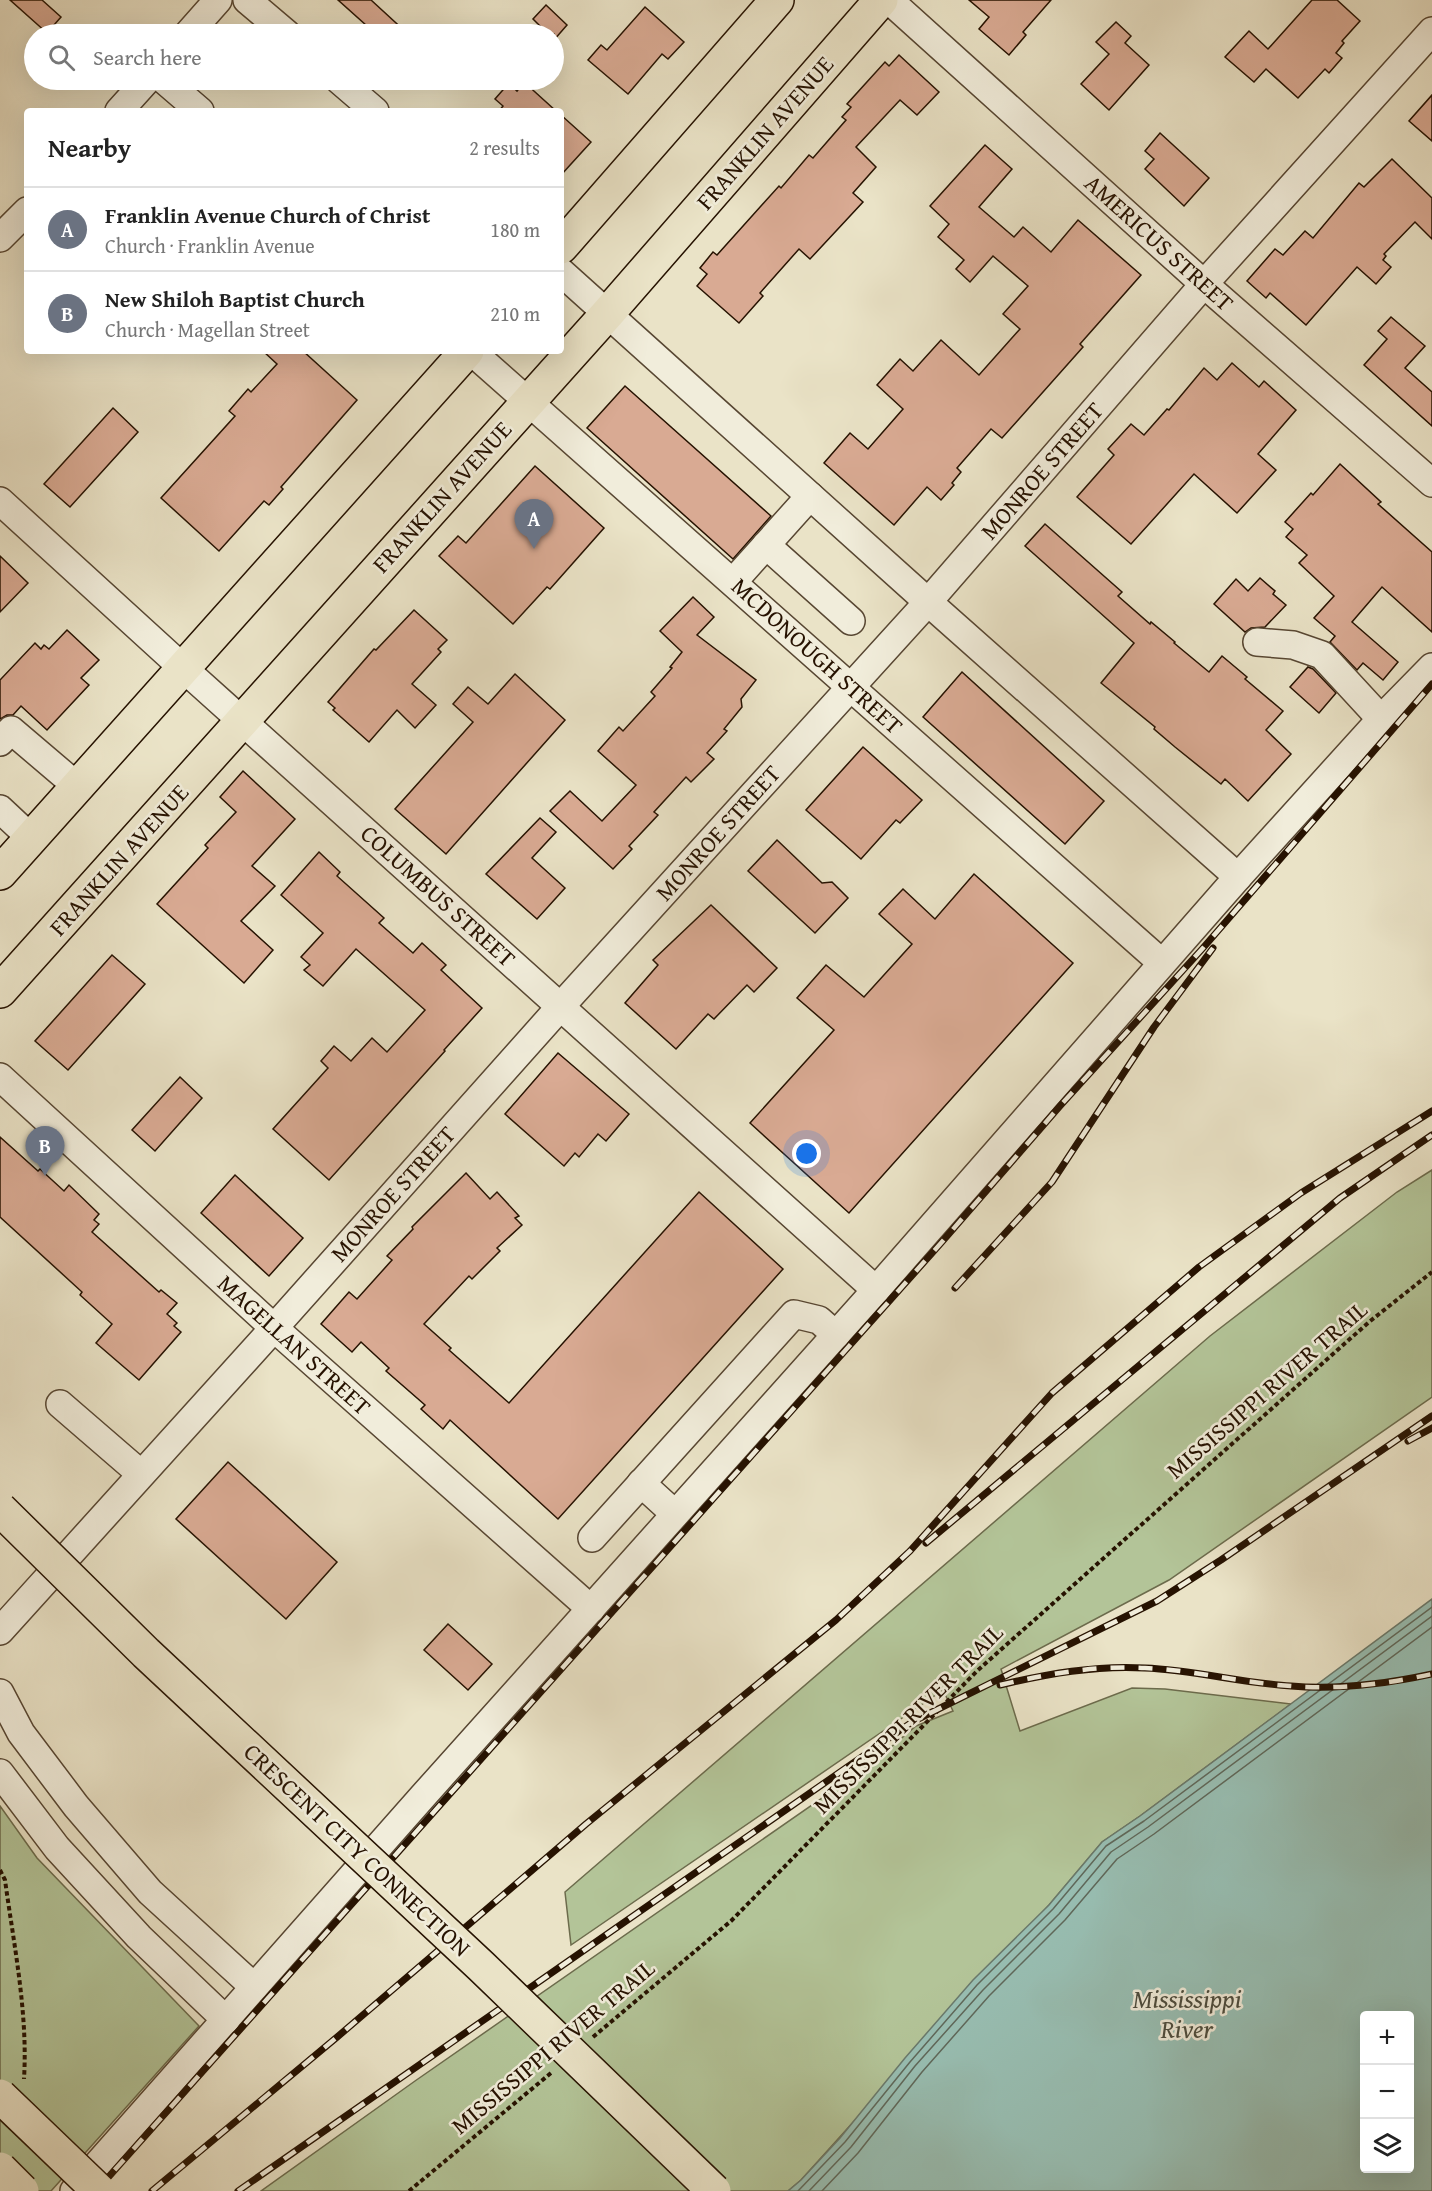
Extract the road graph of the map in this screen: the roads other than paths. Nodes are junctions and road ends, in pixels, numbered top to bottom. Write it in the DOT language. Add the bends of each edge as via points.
graph roads {
  1 [pos="218,0"];
  2 [pos="247,0"];
  3 [pos="777,0"];
  4 [pos="881,0"];
  5 [pos="889,0"];
  6 [pos="197,24"];
  7 [pos="275,24"];
  8 [pos="1432,31"];
  9 [pos="138,90"];
  10 [pos="176,90"];
  11 [pos="351,90"];
  12 [pos="121,108"];
  13 [pos="197,108"];
  14 [pos="372,108"];
  15 [pos="564,244"];
  16 [pos="564,275"];
  17 [pos="1204,284"];
  18 [pos="608,313"];
  19 [pos="466,354"];
  20 [pos="473,354"];
  21 [pos="528,400"];
  22 [pos="1432,483"];
  23 [pos="810,496"];
  24 [pos="0,501"];
  25 [pos="766,545"];
  26 [pos="733,582"];
  27 [pos="928,602"];
  28 [pos="851,621"];
  29 [pos="1257,642"];
  30 [pos="1432,667"];
  31 [pos="183,668"];
  32 [pos="852,687"];
  33 [pos="1381,719"];
  34 [pos="243,722"];
  35 [pos="0,742"];
  36 [pos="78,787"];
  37 [pos="0,809"];
  38 [pos="31,838"];
  39 [pos="0,873"];
  40 [pos="1238,877"];
  41 [pos="1162,963"];
  42 [pos="0,991"];
  43 [pos="561,1006"];
  44 [pos="0,1077"];
  45 [pos="876,1290"];
  46 [pos="274,1328"];
  47 [pos="836,1335"];
  48 [pos="713,1403"];
  49 [pos="60,1404"];
  50 [pos="747,1434"];
  51 [pos="141,1474"];
  52 [pos="641,1483"];
  53 [pos="0,1509"];
  54 [pos="675,1514"];
  55 [pos="592,1538"];
  56 [pos="591,1609"];
  57 [pos="0,1631"];
  58 [pos="0,1693"];
  59 [pos="0,1773"];
  60 [pos="254,1988"];
  61 [pos="226,2020"];
  62 [pos="12,2088"];
  63 [pos="0,2169"];
  64 [pos="22,2191"];
  65 [pos="74,2191"];
  66 [pos="99,2191"];
  67 [pos="714,2191"];
  1 -- 6 [label="street"];
  2 -- 7 [label="street"];
  3 -- 15 [label="main road"];
  4 -- 18 [label="main road, FRANKLIN AVENUE"];
  5 -- 17 [label="street, AMERICUS STREET"];
  8 -- 17 [label="street, MONROE STREET"];
  9 -- 12 [label="street"];
  10 -- 13 [label="street"];
  11 -- 14 [label="street"];
  16 -- 18 [label="street"];
  17 -- 22 [label="street, AMERICUS STREET"];
  17 -- 27 [label="street, MONROE STREET"];
  18 -- 21 [label="main road, FRANKLIN AVENUE"];
  18 -- 23 [label="street"];
  19 -- 31 [label="main road"];
  20 -- 21 [label="street, MCDONOUGH STREET"];
  21 -- 26 [label="street, MCDONOUGH STREET"];
  21 -- 34 [label="main road, FRANKLIN AVENUE"];
  23 -- 25 [label="street"];
  23 -- 27 [label="street"];
  24 -- 31 [label="street, COLUMBUS STREET"];
  25 -- 26 [label="street"];
  25 -- 28 [label="street"];
  26 -- 32 [label="street, MCDONOUGH STREET"];
  27 -- 32 [label="street, MONROE STREET"];
  27 -- 40 [label="street"];
  29 -- 33 [label="street" via="1293,645 1322,655"];
  30 -- 33 [label="street"];
  31 -- 34 [label="street, COLUMBUS STREET"];
  31 -- 36 [label="main road"];
  32 -- 41 [label="street, MCDONOUGH STREET"];
  32 -- 43 [label="street, MONROE STREET"];
  33 -- 40 [label="street"];
  34 -- 42 [label="main road, FRANKLIN AVENUE"];
  34 -- 43 [label="street, COLUMBUS STREET"];
  35 -- 36 [label="street" via="11,730"];
  36 -- 38 [label="main road"];
  37 -- 38 [label="street"];
  38 -- 39 [label="main road"];
  40 -- 41 [label="street"];
  41 -- 45 [label="street"];
  43 -- 45 [label="street, COLUMBUS STREET"];
  43 -- 46 [label="street, MONROE STREET"];
  44 -- 46 [label="street, MAGELLAN STREET"];
  45 -- 47 [label="street"];
  46 -- 51 [label="street, MONROE STREET"];
  46 -- 56 [label="street, MAGELLAN STREET"];
  47 -- 48 [label="street" via="819,1320 794,1314"];
  47 -- 50 [label="street"];
  48 -- 50 [label="street"];
  48 -- 52 [label="street"];
  49 -- 51 [label="street"];
  50 -- 54 [label="street"];
  51 -- 57 [label="street, MONROE STREET"];
  52 -- 54 [label="street"];
  52 -- 55 [label="street"];
  53 -- 67 [label="main road, CRESCENT CITY CONNECTION, bridge"];
  54 -- 56 [label="street"];
  56 -- 60 [label="street"];
  58 -- 60 [label="street" via="21,1733 150,1892"];
  59 -- 61 [label="street" via="57,1848 139,1937"];
  60 -- 61 [label="street"];
  61 -- 65 [label="street"];
  62 -- 66 [label="main road, bridge"];
  63 -- 64 [label="main road, bridge"];
}
